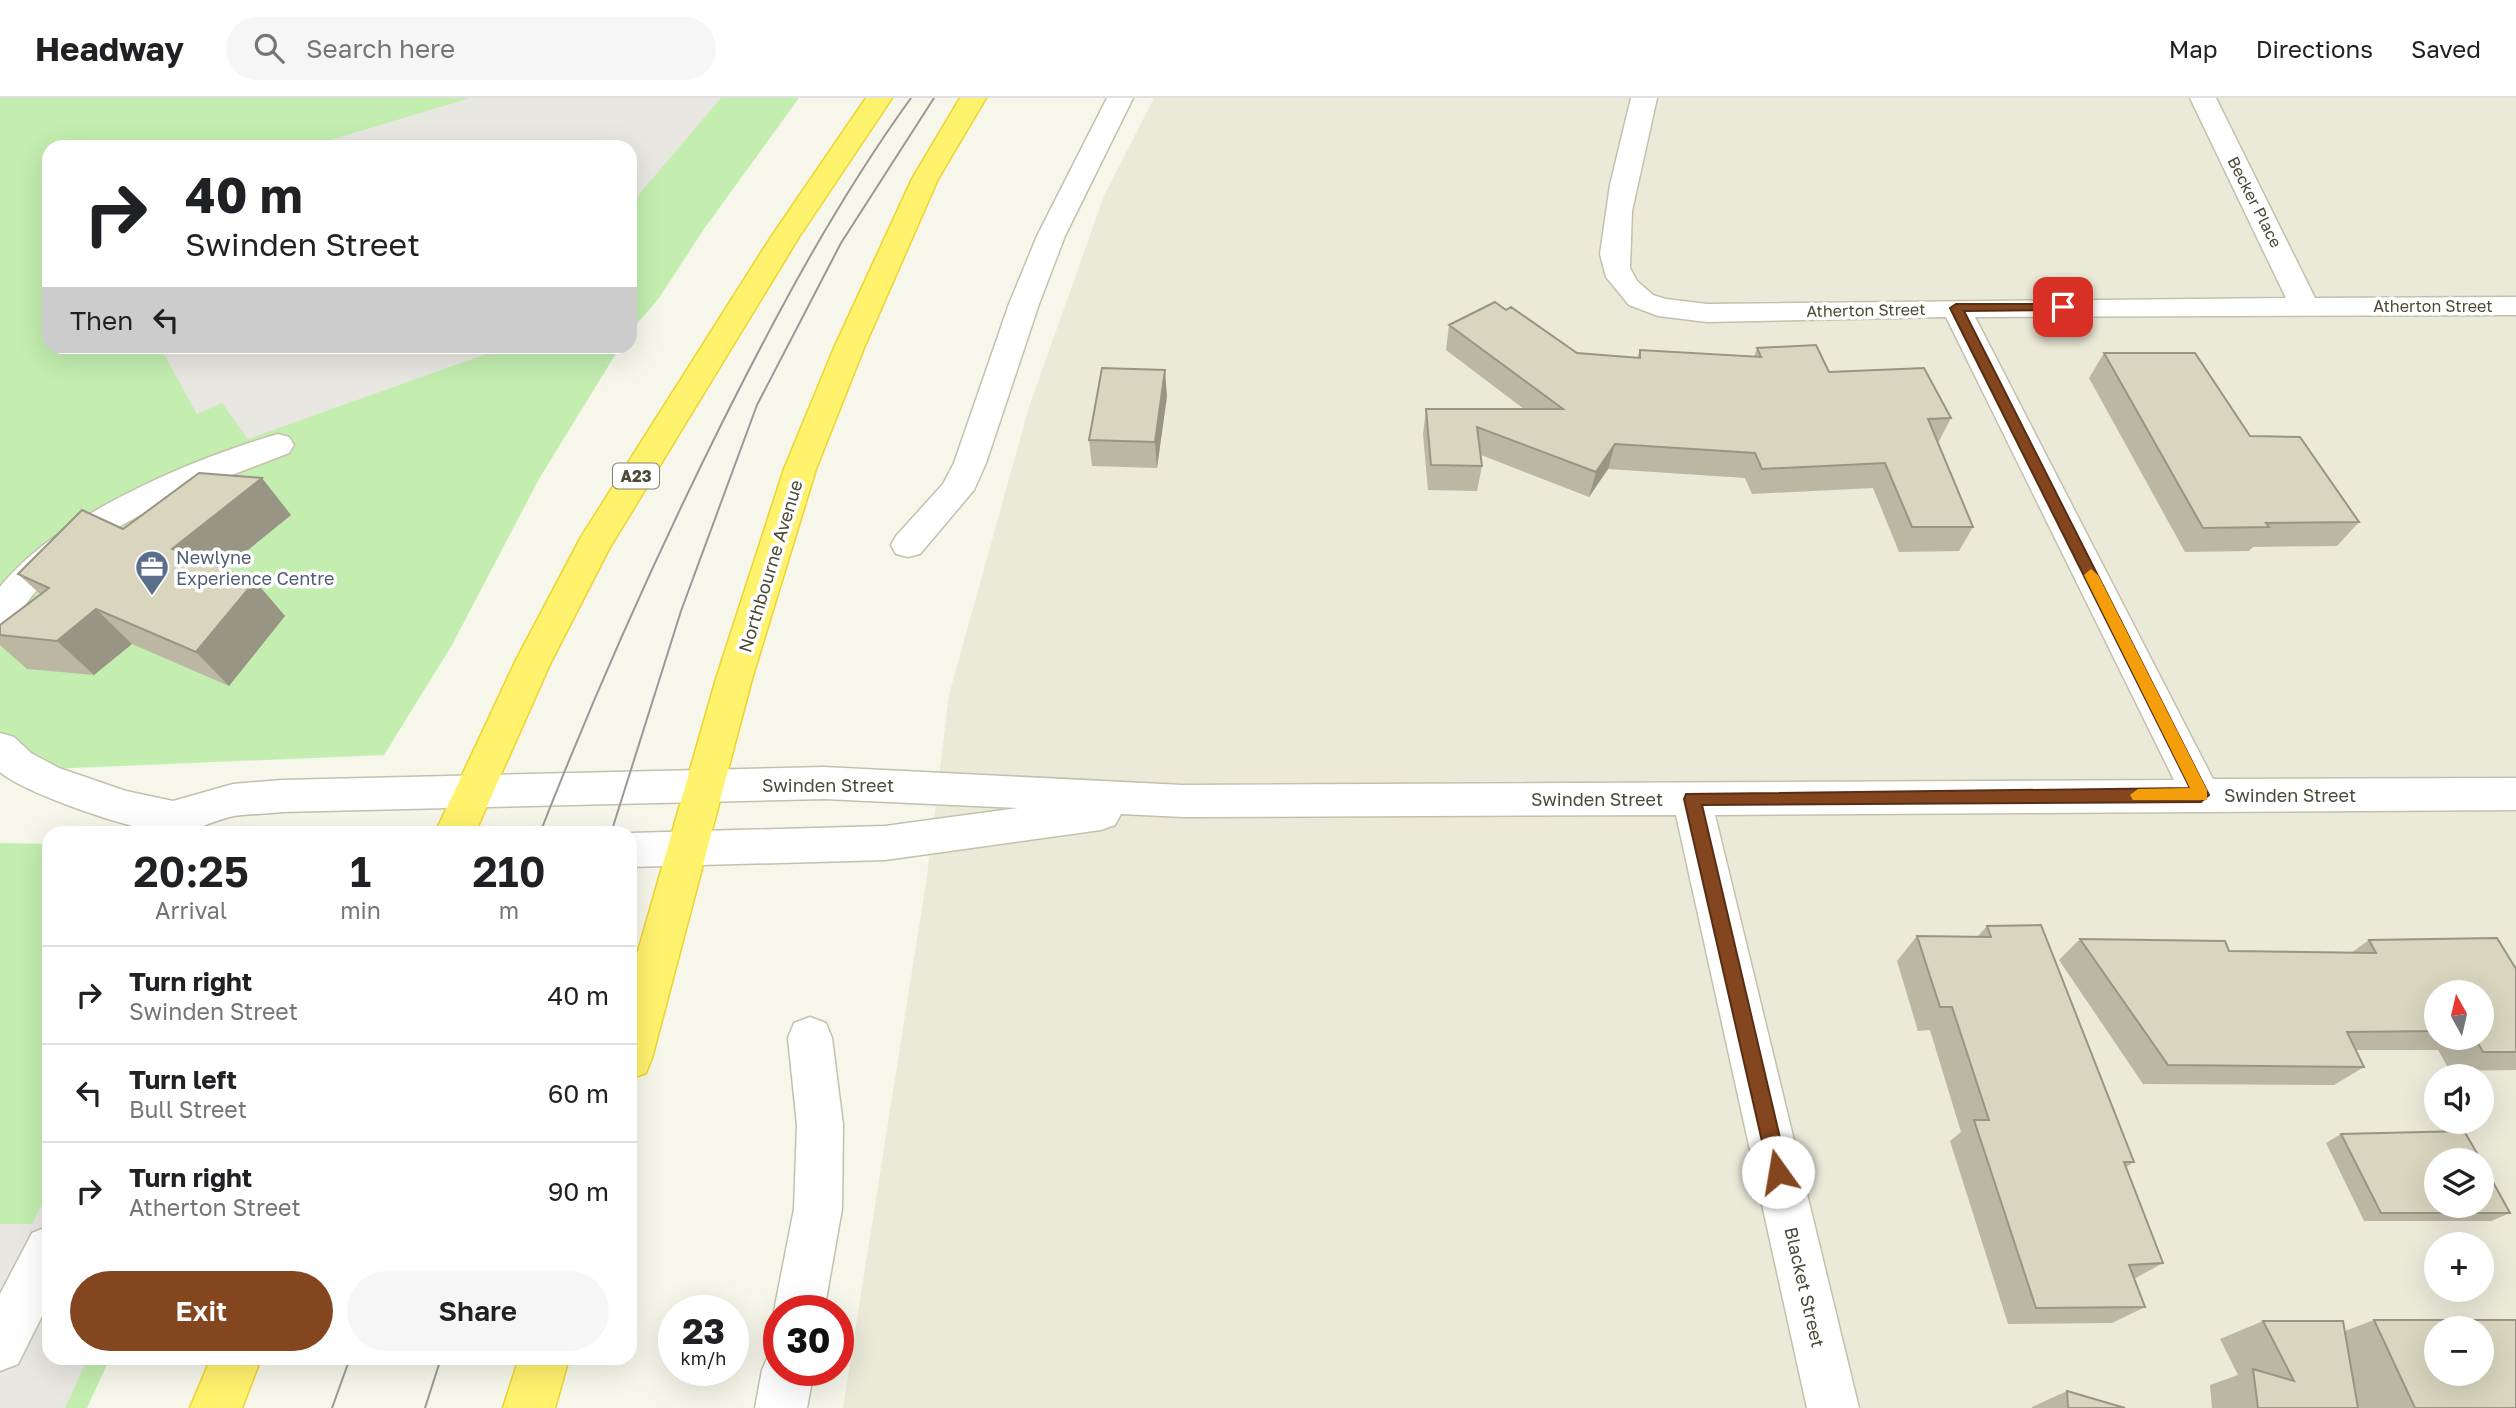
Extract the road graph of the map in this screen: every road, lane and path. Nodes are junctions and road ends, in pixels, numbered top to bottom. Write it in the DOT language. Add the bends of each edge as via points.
graph roads {
  1 [pos="879,98"];
  2 [pos="973,98"];
  3 [pos="1120,98"];
  4 [pos="1644,98"];
  5 [pos="2203,98"];
  6 [pos="2305,306"];
  7 [pos="2516,306"];
  8 [pos="1956,308"];
  9 [pos="278,445"];
  10 [pos="908,545"];
  11 [pos="0,613"];
  12 [pos="0,748"];
  13 [pos="705,786"];
  14 [pos="473,790"];
  15 [pos="2516,794"];
  16 [pos="2201,795"];
  17 [pos="1692,799"];
  18 [pos="1183,801"];
  19 [pos="169,826"];
  20 [pos="177,826"];
  21 [pos="458,826"];
  22 [pos="688,849"];
  23 [pos="637,850"];
  24 [pos="637,1033"];
  25 [pos="810,1038"];
  26 [pos="42,1264"];
  27 [pos="802,1295"];
  28 [pos="0,1346"];
  29 [pos="233,1365"];
  30 [pos="542,1365"];
  31 [pos="785,1386"];
  32 [pos="216,1408"];
  33 [pos="529,1408"];
  34 [pos="781,1408"];
  35 [pos="1833,1408"];
  1 -- 14 [label="highway, A23" via="785,237 593,546"];
  2 -- 13 [label="highway, Northbourne Avenue" via="925,179 800,470"];
  3 -- 10 [label="street" via="1051,236 966,472 957,490"];
  4 -- 8 [label="street, Atherton Street" via="1615,249 1616,268 1642,301 1707,313"];
  5 -- 6 [label="street, Becker Place"];
  6 -- 7 [label="street, Atherton Street"];
  6 -- 8 [label="street, Atherton Street"];
  8 -- 16 [label="street"];
  9 -- 11 [label="street" via="107,520 63,547 27,578"];
  12 -- 19 [label="street" via="17,764 56,784"];
  13 -- 14 [label="street, Swinden Street"];
  13 -- 18 [label="street, Swinden Street" via="869,783"];
  13 -- 22 [label="highway, Northbourne Avenue"];
  14 -- 20 [label="street, Swinden Street" via="257,798 214,805"];
  14 -- 21 [label="highway, A23"];
  15 -- 16 [label="street, Swinden Street"];
  16 -- 17 [label="street, Swinden Street"];
  17 -- 18 [label="street, Swinden Street"];
  17 -- 35 [label="street, Blacket Street"];
  18 -- 22 [label="street, Swinden Street" via="885,843"];
  22 -- 23 [label="street, Swinden Street"];
  22 -- 24 [label="highway, Northbourne Avenue"];
  25 -- 27 [label="street" via="820,1125 818,1209"];
  26 -- 28 [label="street"];
  29 -- 32 [label="highway"];
  30 -- 33 [label="highway"];
  31 -- 34 [label="street"];
}
